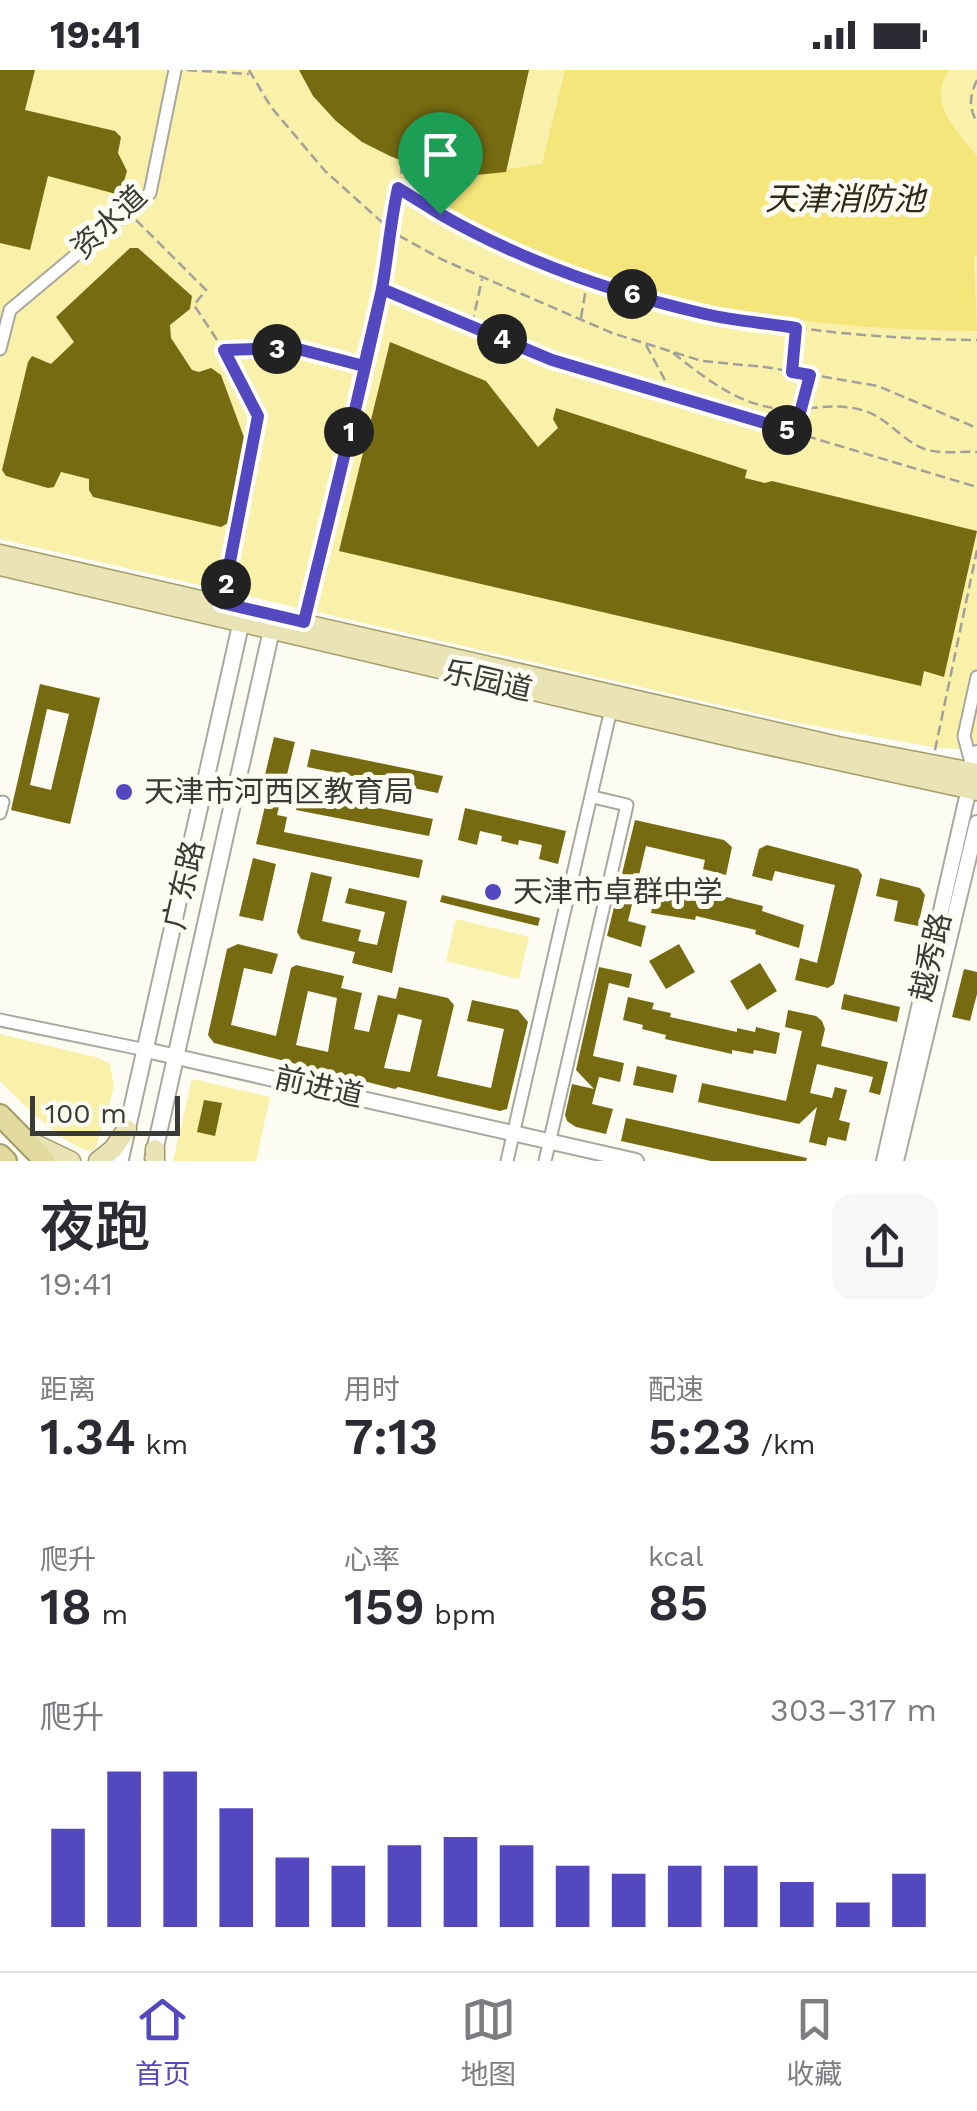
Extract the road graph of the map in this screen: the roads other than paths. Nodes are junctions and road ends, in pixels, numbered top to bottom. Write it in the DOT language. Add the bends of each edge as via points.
graph roads {
  1 [pos="178,70"];
  2 [pos="0,350"];
  3 [pos="0,554"];
  4 [pos="0,566"];
  5 [pos="243,616"];
  6 [pos="274,623"];
  7 [pos="977,677"];
  8 [pos="612,702"];
  9 [pos="975,776"];
  10 [pos="592,797"];
  11 [pos="977,823"];
  12 [pos="0,1020"];
  13 [pos="146,1053"];
  14 [pos="175,1059"];
  15 [pos="0,1115"];
  16 [pos="127,1129"];
  17 [pos="20,1136"];
  18 [pos="513,1136"];
  19 [pos="548,1150"];
  20 [pos="0,1155"];
  21 [pos="154,1157"];
  22 [pos="6,1161"];
  23 [pos="45,1161"];
  24 [pos="71,1161"];
  25 [pos="98,1161"];
  26 [pos="120,1161"];
  27 [pos="507,1161"];
  28 [pos="600,1161"];
  29 [pos="636,1161"];
  30 [pos="884,1161"];
  31 [pos="896,1161"];
  1 -- 2 [label="street, 资水道" via="150,192 10,310"];
  3 -- 5 [label="main road, 乐园道" via="222,603"];
  4 -- 5 [label="main road, 乐园道"];
  5 -- 6 [label="main road, 乐园道"];
  5 -- 13 [label="main road, 广东路"];
  6 -- 8 [label="main road, 乐园道"];
  6 -- 8 [label="main road, 乐园道" via="304,622"];
  6 -- 14 [label="main road, 广东路"];
  7 -- 9 [label="street" via="964,736"];
  8 -- 9 [label="main road, 乐园道"];
  8 -- 9 [label="main road, 乐园道"];
  8 -- 10 [label="street"];
  9 -- 30 [label="street, 越秀路"];
  10 -- 18 [label="street"];
  10 -- 19 [label="street" via="627,805"];
  11 -- 31 [label="street, 越秀路"];
  12 -- 13 [label="street, 前进道"];
  13 -- 14 [label="street, 前进道"];
  13 -- 16 [label="main road, 广东路"];
  14 -- 18 [label="street, 前进道"];
  14 -- 21 [label="main road, 广东路"];
  15 -- 17 [label="highway"];
  16 -- 25 [label="main road"];
  16 -- 26 [label="main road, 广东路"];
  17 -- 23 [label="highway"];
  17 -- 24 [label="main road"];
  18 -- 19 [label="street, 前进道"];
  18 -- 27 [label="street"];
  19 -- 28 [label="street, 前进道"];
  19 -- 29 [label="street, 前进道"];
  20 -- 22 [label="highway"];
}
